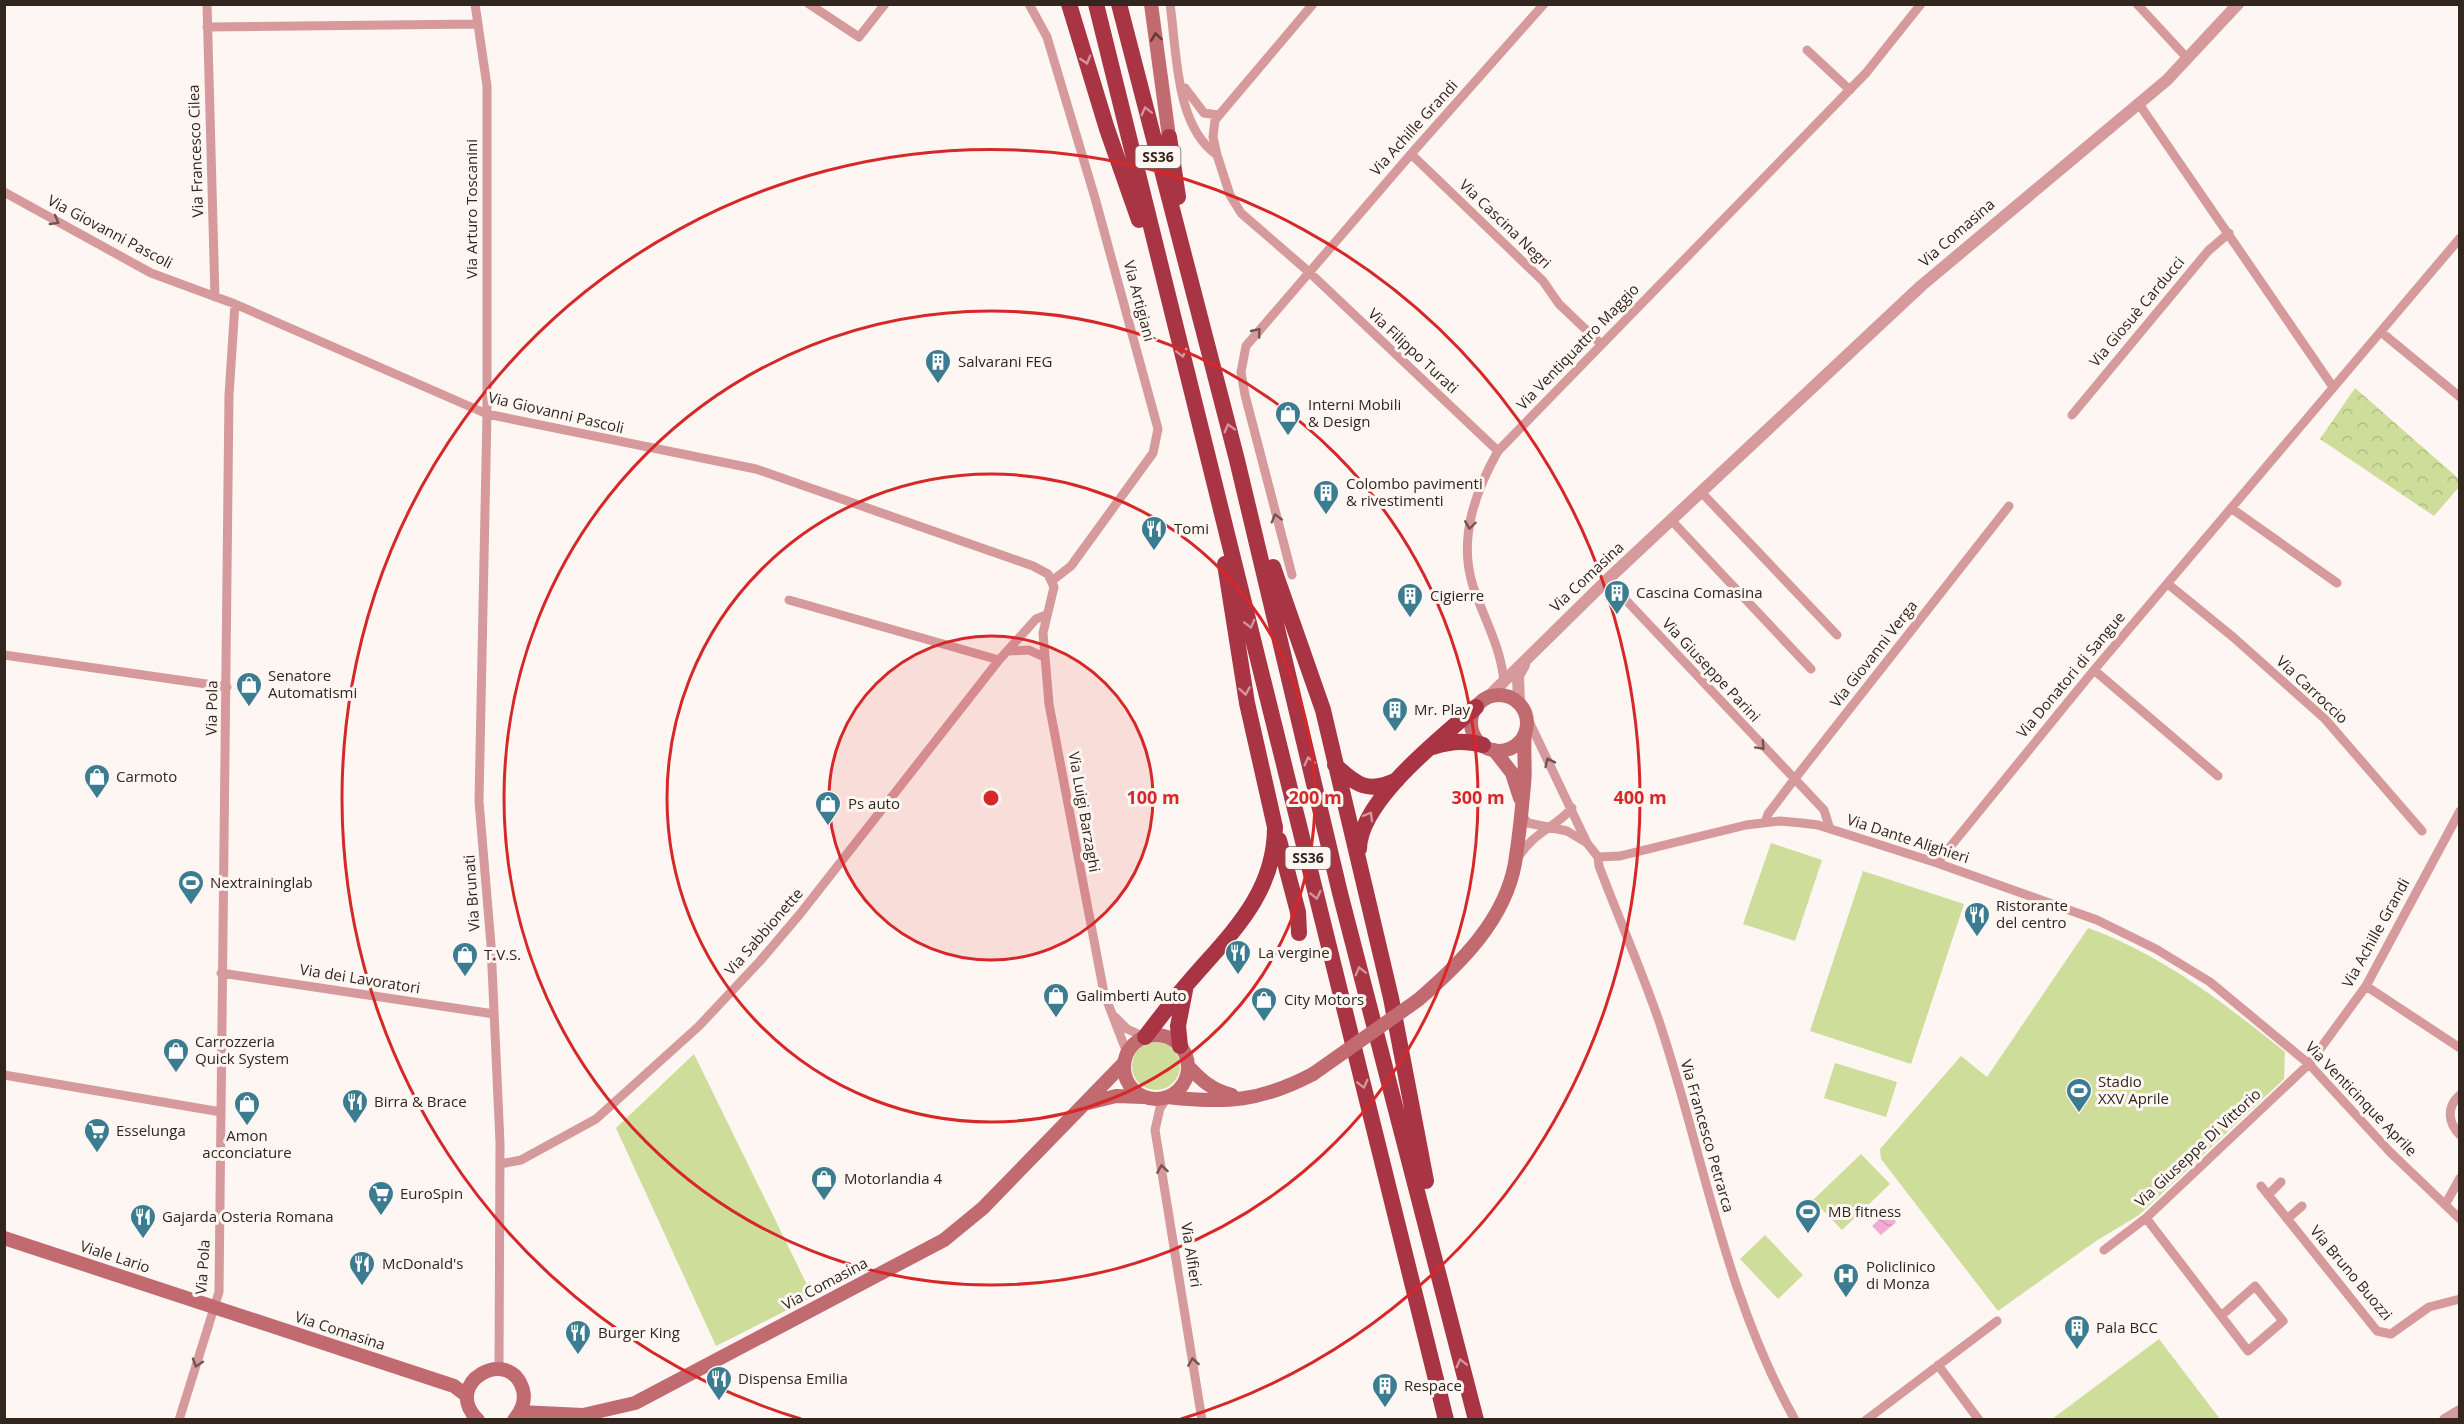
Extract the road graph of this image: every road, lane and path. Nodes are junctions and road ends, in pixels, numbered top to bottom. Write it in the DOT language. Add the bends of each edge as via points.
graph roads {
  1 [pos="207,4"];
  2 [pos="475,4"];
  3 [pos="809,4"];
  4 [pos="885,4"];
  5 [pos="1029,4"];
  6 [pos="1069,4"];
  7 [pos="1096,4"];
  8 [pos="1119,4"];
  9 [pos="1151,4"];
  10 [pos="1170,4"];
  11 [pos="1313,4"];
  12 [pos="1544,4"];
  13 [pos="1921,4"];
  14 [pos="2137,4"];
  15 [pos="2238,4"];
  16 [pos="477,24"];
  17 [pos="207,27"];
  18 [pos="1807,50"];
  19 [pos="2188,60"];
  20 [pos="1181,83"];
  21 [pos="1850,90"];
  22 [pos="2139,104"];
  23 [pos="1218,115"];
  24 [pos="1169,137"];
  25 [pos="1411,154"];
  26 [pos="1217,155"];
  27 [pos="4,192"];
  28 [pos="2229,233"];
  29 [pos="2458,242"];
  30 [pos="1309,272"];
  31 [pos="1169,296"];
  32 [pos="215,297"];
  33 [pos="235,304"];
  34 [pos="1197,310"];
  35 [pos="2380,332"];
  36 [pos="1601,344"];
  37 [pos="2334,387"];
  38 [pos="2460,397"];
  39 [pos="487,414"];
  40 [pos="2072,415"];
  41 [pos="1498,451"];
  42 [pos="1237,460"];
  43 [pos="1702,493"];
  44 [pos="2009,506"];
  45 [pos="2232,508"];
  46 [pos="1220,509"];
  47 [pos="1672,521"];
  48 [pos="1292,575"];
  49 [pos="1053,580"];
  50 [pos="1607,580"];
  51 [pos="2168,584"];
  52 [pos="2337,584"];
  53 [pos="789,600"];
  54 [pos="1046,615"];
  55 [pos="1837,635"];
  56 [pos="1009,651"];
  57 [pos="4,655"];
  58 [pos="1044,657"];
  59 [pos="1527,658"];
  60 [pos="999,660"];
  61 [pos="1812,669"];
  62 [pos="2094,670"];
  63 [pos="1504,682"];
  64 [pos="227,687"];
  65 [pos="1481,703"];
  66 [pos="1522,709"];
  67 [pos="1525,734"];
  68 [pos="1429,748"];
  69 [pos="1489,748"];
  70 [pos="1335,765"];
  71 [pos="2218,776"];
  72 [pos="1398,780"];
  73 [pos="1793,781"];
  74 [pos="1520,807"];
  75 [pos="1572,808"];
  76 [pos="2460,811"];
  77 [pos="1765,822"];
  78 [pos="1275,827"];
  79 [pos="1548,828"];
  80 [pos="1830,829"];
  81 [pos="2422,831"];
  82 [pos="1587,843"];
  83 [pos="1598,857"];
  84 [pos="1358,861"];
  85 [pos="1937,863"];
  86 [pos="1515,864"];
  87 [pos="1299,933"];
  88 [pos="221,973"];
  89 [pos="2210,982"];
  90 [pos="1187,984"];
  91 [pos="2366,986"];
  92 [pos="1111,1013"];
  93 [pos="494,1014"];
  94 [pos="1145,1037"];
  95 [pos="1180,1046"];
  96 [pos="2460,1048"];
  97 [pos="1125,1059"];
  98 [pos="2309,1064"];
  99 [pos="1188,1066"];
  100 [pos="4,1075"];
  101 [pos="2460,1095"];
  102 [pos="1143,1097"];
  103 [pos="1168,1097"];
  104 [pos="1258,1097"];
  105 [pos="1086,1104"];
  106 [pos="221,1112"];
  107 [pos="2460,1135"];
  108 [pos="500,1164"];
  109 [pos="2460,1178"];
  110 [pos="2281,1182"];
  111 [pos="2260,1186"];
  112 [pos="2268,1195"];
  113 [pos="2445,1205"];
  114 [pos="2302,1206"];
  115 [pos="2146,1218"];
  116 [pos="2287,1219"];
  117 [pos="2460,1219"];
  118 [pos="1429,1233"];
  119 [pos="4,1238"];
  120 [pos="2104,1250"];
  121 [pos="2460,1299"];
  122 [pos="215,1307"];
  123 [pos="2220,1316"];
  124 [pos="1997,1321"];
  125 [pos="1938,1365"];
  126 [pos="499,1369"];
  127 [pos="473,1380"];
  128 [pos="454,1386"];
  129 [pos="467,1396"];
  130 [pos="2460,1411"];
  131 [pos="519,1412"];
  132 [pos="179,1419"];
  133 [pos="478,1419"];
  134 [pos="1202,1419"];
  135 [pos="1446,1419"];
  136 [pos="1476,1419"];
  137 [pos="1795,1419"];
  138 [pos="1866,1419"];
  139 [pos="1979,1419"];
  140 [pos="2445,1419"];
  1 -- 17 [label="street, Via Francesco Cilea"];
  2 -- 16 [label="street, Via Arturo Toscanini"];
  3 -- 4 [label="street" via="859,37"];
  5 -- 49 [label="street, Via Artigiani" via="1047,37 1158,429 1153,453 1071,566"];
  6 -- 31 [label="highway, SS36, one-way" via="1107,129 1159,280"];
  7 -- 31 [label="highway, SS36"];
  34 -- 8 [label="highway, SS36, one-way"];
  24 -- 9 [label="main road, SS36, one-way"];
  10 -- 20 [label="street"];
  11 -- 23 [label="street"];
  12 -- 25 [label="street, Via Achille Grandi"];
  13 -- 21 [label="street, Via Ventiquattro Maggio"];
  14 -- 19 [label="street"];
  15 -- 19 [label="street, Via Comasina"];
  16 -- 17 [label="street"];
  16 -- 39 [label="street, Via Arturo Toscanini" via="487,86"];
  17 -- 32 [label="street, Via Francesco Cilea"];
  18 -- 21 [label="street"];
  19 -- 22 [label="street, Via Comasina"];
  20 -- 23 [label="street" via="1197,107"];
  20 -- 26 [label="street" via="1193,131"];
  21 -- 36 [label="street, Via Ventiquattro Maggio"];
  22 -- 28 [label="street"];
  22 -- 43 [label="street, Via Comasina" via="1921,286"];
  23 -- 26 [label="street, Via Filippo Turati" via="1213,126"];
  24 -- 34 [label="highway, SS36"];
  25 -- 30 [label="street, Via Achille Grandi"];
  25 -- 36 [label="street, Via Cascina Negri" via="1543,281 1559,304"];
  26 -- 30 [label="street, Via Filippo Turati" via="1230,195 1241,213"];
  27 -- 32 [label="street, Via Giovanni Pascoli, one-way" via="151,273"];
  28 -- 37 [label="street"];
  28 -- 40 [label="street, Via Giosuè Carducci" via="2208,251"];
  29 -- 35 [label="street, Via Donatori di Sangue"];
  30 -- 41 [label="street, Via Filippo Turati"];
  48 -- 30 [label="street, Via Achille Grandi, one-way" via="1262,470 1241,372 1242,359 1253,336"];
  31 -- 46 [label="highway, SS36, one-way"];
  32 -- 33 [label="street, Via Giovanni Pascoli"];
  33 -- 39 [label="street, Via Giovanni Pascoli"];
  33 -- 64 [label="street, Via Pola" via="229,395"];
  42 -- 34 [label="highway, SS36, one-way"];
  35 -- 37 [label="street, Via Donatori di Sangue"];
  35 -- 38 [label="street"];
  36 -- 41 [label="street, Via Ventiquattro Maggio"];
  37 -- 45 [label="street, Via Donatori di Sangue"];
  39 -- 49 [label="street, Via Giovanni Pascoli" via="765,472 1033,566"];
  39 -- 93 [label="street, Via Brunati" via="479,801"];
  41 -- 63 [label="street, Via Ventiquattro Maggio, one-way" via="1479,485 1467,558 1473,586 1500,651"];
  42 -- 70 [label="highway" via="1247,476 1289,616 1317,690"];
  118 -- 42 [label="highway, SS36, one-way" via="1340,893"];
  43 -- 47 [label="street, Via Comasina"];
  43 -- 55 [label="street"];
  44 -- 73 [label="street, Via Giovanni Verga"];
  45 -- 51 [label="street, Via Donatori di Sangue"];
  45 -- 52 [label="street"];
  46 -- 78 [label="highway, one-way" via="1247,703"];
  46 -- 135 [label="highway, SS36, one-way"];
  47 -- 50 [label="street, Via Comasina"];
  47 -- 61 [label="street"];
  49 -- 54 [label="street" via="1054,592"];
  50 -- 59 [label="street, Via Comasina"];
  50 -- 73 [label="street, Via Giuseppe Parini, one-way"];
  51 -- 62 [label="street, Via Donatori di Sangue"];
  51 -- 81 [label="street, Via Carroccio" via="2325,719"];
  53 -- 60 [label="street"];
  54 -- 56 [label="street, Via Sabbionette" via="1036,619"];
  54 -- 58 [label="street, Via Luigi Barzaghi"];
  56 -- 58 [label="street" via="1029,650"];
  56 -- 60 [label="street, Via Sabbionette"];
  57 -- 64 [label="street"];
  58 -- 92 [label="street, Via Luigi Barzaghi" via="1084,894"];
  59 -- 63 [label="street, Via Comasina"];
  59 -- 66 [label="street" via="1518,676"];
  60 -- 108 [label="street, Via Sabbionette" via="800,914 699,1026 596,1119 521,1160"];
  62 -- 71 [label="street"];
  62 -- 85 [label="street, Via Donatori di Sangue"];
  63 -- 65 [label="street, Via Comasina"];
  64 -- 88 [label="street, Via Pola"];
  65 -- 66 [label="main road" via="1504,695"];
  65 -- 68 [label="highway"];
  65 -- 69 [label="main road" via="1471,723 1477,740"];
  66 -- 67 [label="main road"];
  75 -- 66 [label="street, one-way"];
  67 -- 69 [label="main road" via="1512,747"];
  67 -- 74 [label="main road"];
  68 -- 69 [label="highway" via="1446,742 1473,742"];
  68 -- 72 [label="highway"];
  69 -- 74 [label="main road" via="1512,773"];
  70 -- 72 [label="highway" via="1353,783 1364,786 1388,785"];
  70 -- 84 [label="highway"];
  84 -- 72 [label="highway, one-way" via="1362,827"];
  73 -- 77 [label="street, Via Giovanni Verga"];
  73 -- 80 [label="street, Via Giuseppe Parini" via="1824,810"];
  74 -- 79 [label="street" via="1528,823"];
  74 -- 86 [label="main road"];
  75 -- 79 [label="street"];
  75 -- 82 [label="street"];
  76 -- 91 [label="street, Via Achille Grandi"];
  77 -- 80 [label="street, Via Dante Alighieri"];
  77 -- 83 [label="street, Via Dante Alighieri" via="1620,856"];
  78 -- 87 [label="highway" via="1298,912"];
  78 -- 90 [label="highway" via="1268,877 1255,903 1233,934"];
  79 -- 82 [label="street" via="1567,831"];
  79 -- 86 [label="street" via="1531,840"];
  80 -- 85 [label="street, Via Dante Alighieri"];
  82 -- 83 [label="street"];
  83 -- 137 [label="street, Via Francesco Petrarca" via="1660,1023 1732,1276"];
  84 -- 118 [label="highway" via="1402,1054 1427,1186"];
  85 -- 89 [label="street, Via Dante Alighieri" via="2097,920"];
  86 -- 104 [label="main road, bridge" via="1498,909 1455,968 1418,1000 1313,1074"];
  88 -- 93 [label="street, Via dei Lavoratori"];
  88 -- 106 [label="street, Via Pola"];
  89 -- 98 [label="street, Via Venticinque Aprile"];
  90 -- 94 [label="highway"];
  90 -- 95 [label="highway" via="1178,1026"];
  91 -- 96 [label="street"];
  91 -- 98 [label="street, Via Achille Grandi"];
  92 -- 94 [label="street" via="1127,1029"];
  92 -- 97 [label="street, Via Luigi Barzaghi"];
  93 -- 108 [label="street, Via Brunati"];
  94 -- 95 [label="main road" via="1164,1036"];
  94 -- 97 [label="main road"];
  95 -- 99 [label="main road"];
  97 -- 102 [label="main road" via="1128,1084"];
  97 -- 105 [label="main road, Via Comasina"];
  98 -- 113 [label="street, Via Venticinque Aprile"];
  98 -- 115 [label="street, Via Giuseppe Di Vittorio"];
  99 -- 103 [label="main road" via="1183,1084"];
  99 -- 104 [label="main road" via="1216,1091"];
  100 -- 106 [label="street"];
  101 -- 107 [label="street" via="2449,1113"];
  102 -- 103 [label="main road"];
  102 -- 105 [label="main road, Via Comasina" via="1116,1096"];
  103 -- 104 [label="main road" via="1214,1101"];
  134 -- 103 [label="street, Via Alfieri, one-way" via="1155,1130 1160,1108"];
  105 -- 131 [label="main road, Via Comasina" via="983,1208 944,1240 635,1403 584,1415"];
  106 -- 122 [label="street, Via Pola" via="219,1292"];
  108 -- 126 [label="street, Via Brunati"];
  109 -- 113 [label="street"];
  110 -- 112 [label="street"];
  111 -- 112 [label="street, Via Bruno Buozzi"];
  112 -- 116 [label="street, Via Bruno Buozzi"];
  113 -- 117 [label="street, Via Venticinque Aprile"];
  114 -- 116 [label="street"];
  115 -- 120 [label="street, Via Giuseppe Di Vittorio"];
  115 -- 123 [label="street"];
  116 -- 121 [label="street, Via Bruno Buozzi" via="2381,1334 2395,1332 2429,1307"];
  136 -- 118 [label="highway, SS36, one-way"];
  119 -- 122 [label="main road, Viale Lario"];
  122 -- 128 [label="main road, Via Comasina"];
  122 -- 132 [label="street, Via Pola, one-way"];
  123 -- 123 [label="street" via="2248,1351 2283,1321 2255,1286"];
  124 -- 125 [label="street"];
  125 -- 138 [label="street"];
  125 -- 139 [label="street"];
  126 -- 127 [label="main road"];
  126 -- 131 [label="main road, Via Comasina" via="521,1385"];
  127 -- 128 [label="main road"];
  127 -- 129 [label="main road"];
  128 -- 129 [label="main road, Via Comasina"];
  129 -- 133 [label="main road, Via Comasina" via="471,1412"];
  130 -- 140 [label="street"];
}
